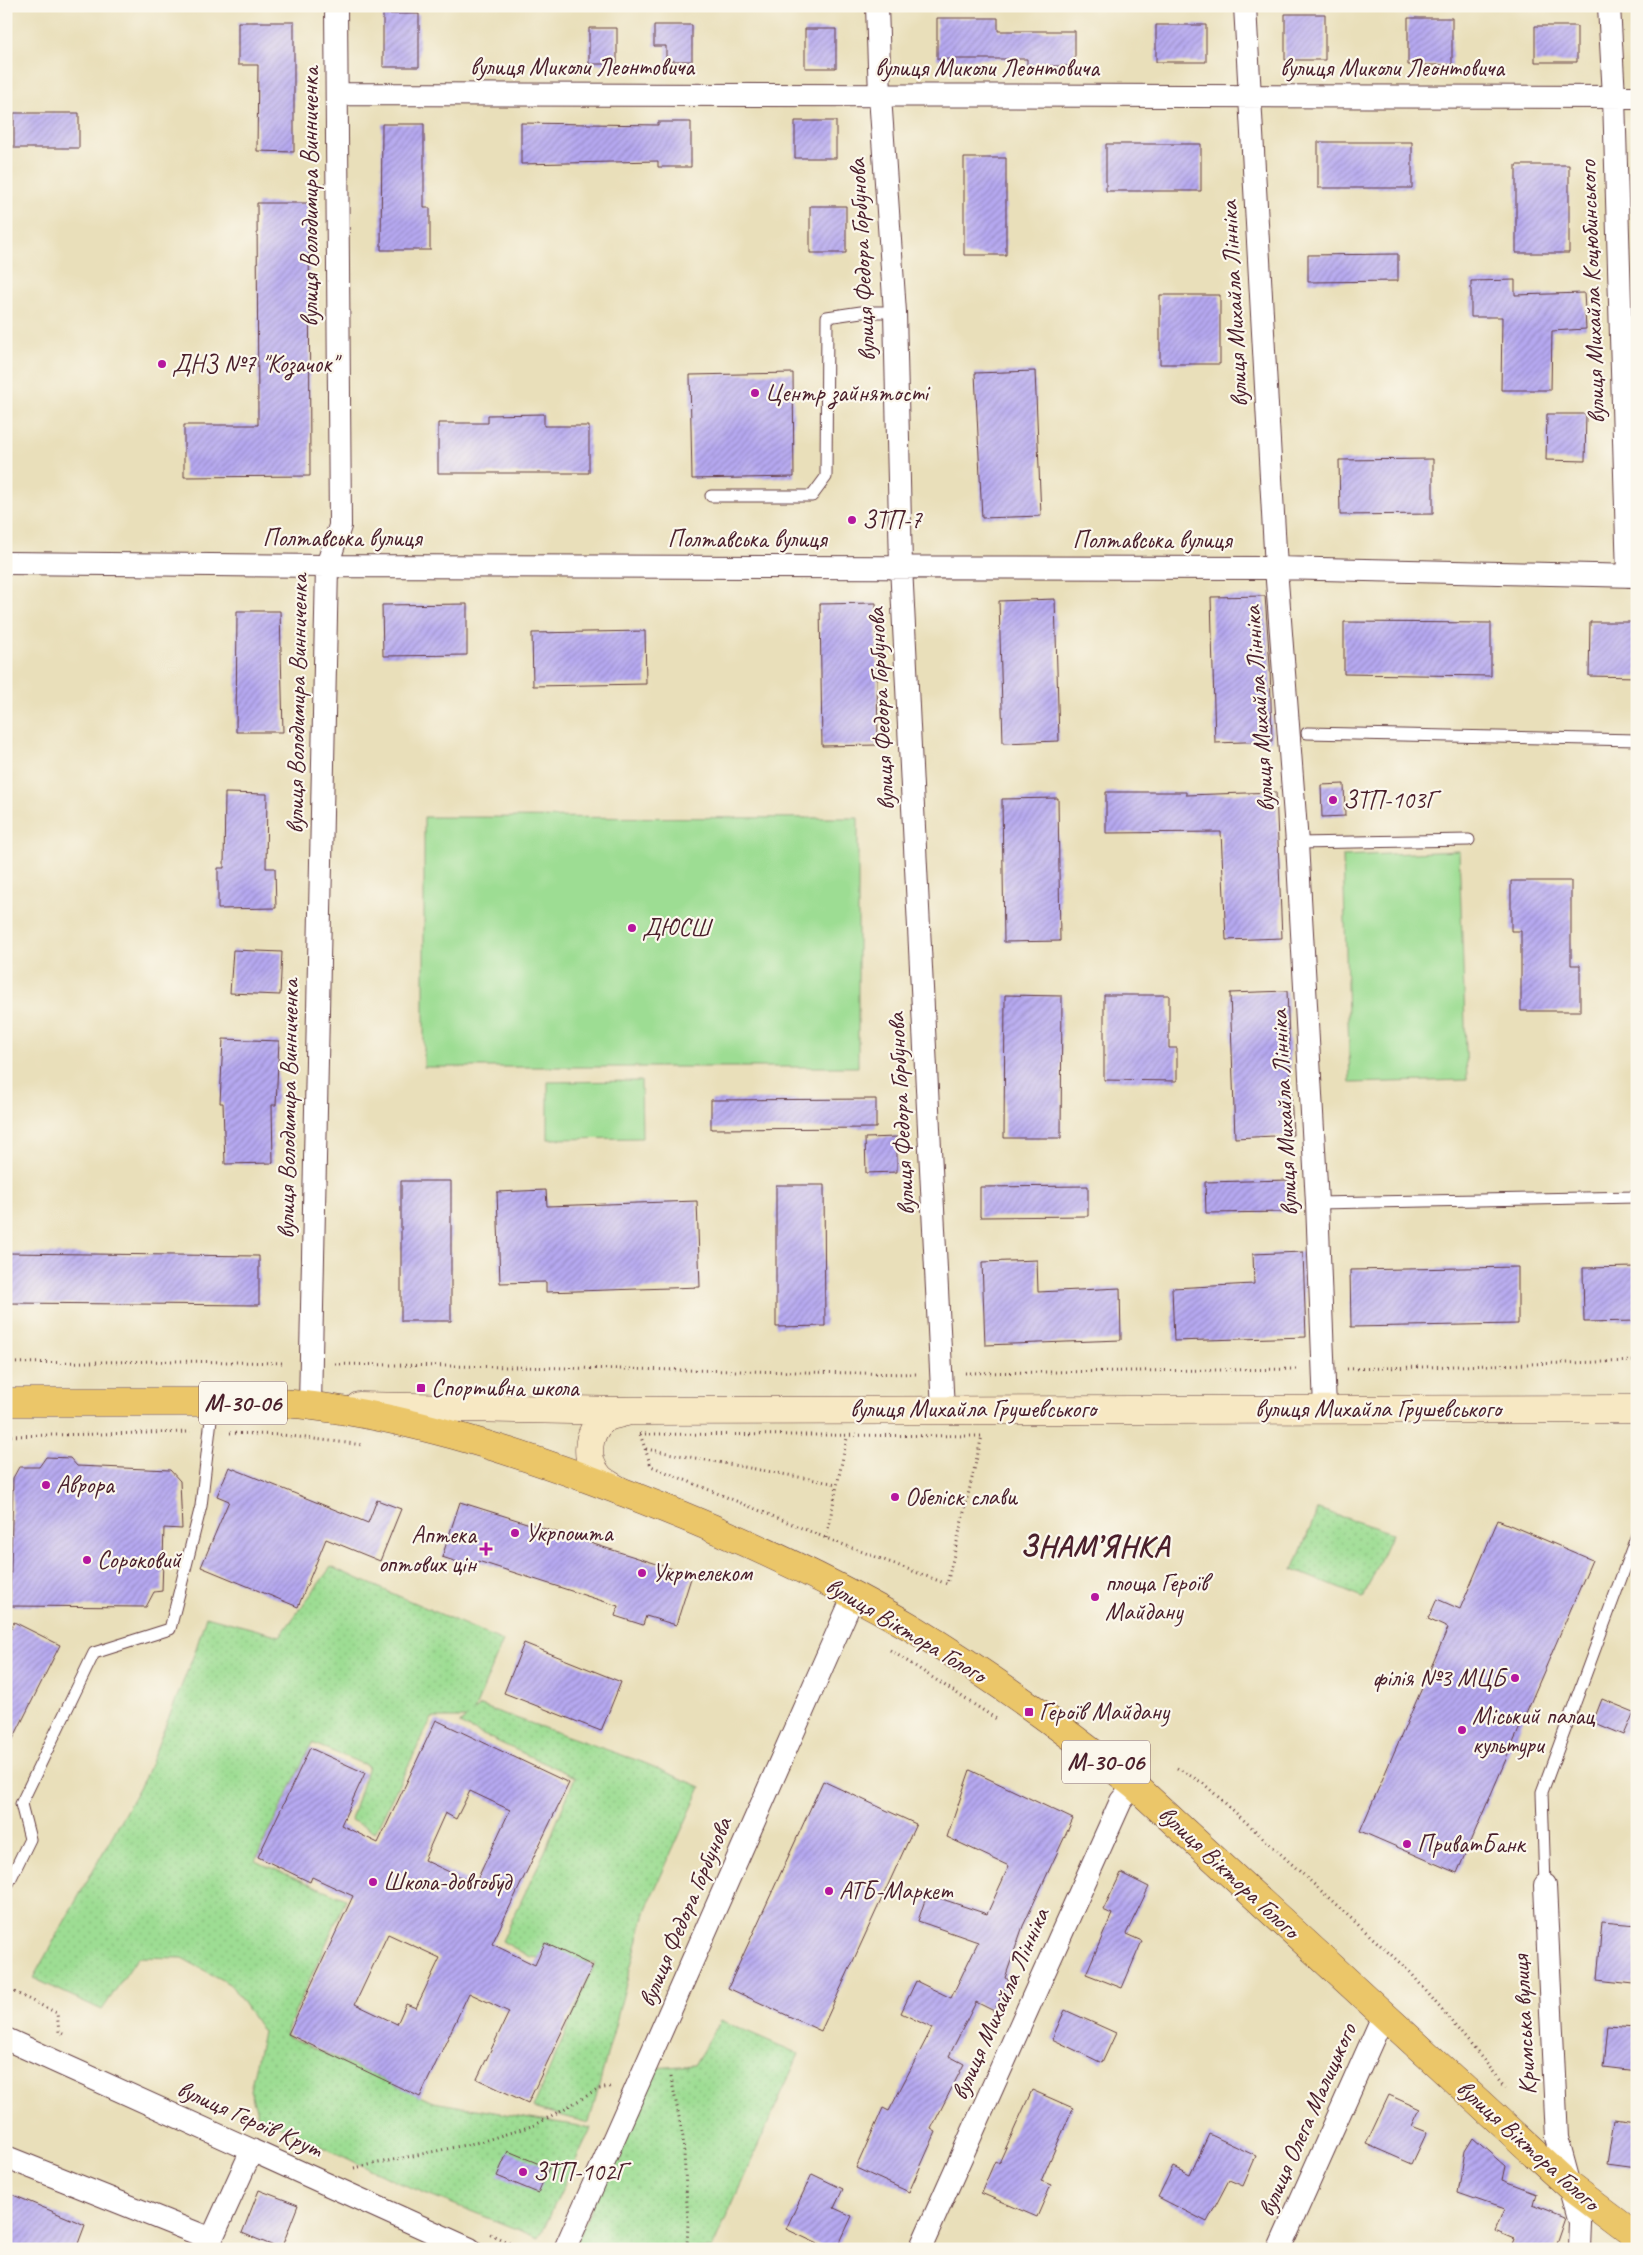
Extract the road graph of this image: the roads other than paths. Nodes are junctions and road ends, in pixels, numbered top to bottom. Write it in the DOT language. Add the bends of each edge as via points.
graph roads {
  1 [pos="336,6"];
  2 [pos="877,6"];
  3 [pos="1245,6"];
  4 [pos="1608,6"];
  5 [pos="337,94"];
  6 [pos="1250,94"];
  7 [pos="880,96"];
  8 [pos="1614,97"];
  9 [pos="1637,97"];
  10 [pos="895,312"];
  11 [pos="710,496"];
  12 [pos="6,563"];
  13 [pos="326,566"];
  14 [pos="901,566"];
  15 [pos="1276,568"];
  16 [pos="1632,576"];
  17 [pos="1307,733"];
  18 [pos="1637,740"];
  19 [pos="1469,840"];
  20 [pos="1297,843"];
  21 [pos="1637,1197"];
  22 [pos="1317,1203"];
  23 [pos="6,1402"];
  24 [pos="213,1402"];
  25 [pos="310,1406"];
  26 [pos="1325,1408"];
  27 [pos="943,1410"];
  28 [pos="1637,1410"];
  29 [pos="635,1422"];
  30 [pos="475,1440"];
  31 [pos="620,1491"];
  32 [pos="1637,1535"];
  33 [pos="854,1595"];
  34 [pos="1134,1785"];
  35 [pos="1545,1885"];
  36 [pos="6,1888"];
  37 [pos="1384,2014"];
  38 [pos="6,2039"];
  39 [pos="252,2150"];
  40 [pos="6,2157"];
  41 [pos="1571,2187"];
  42 [pos="1637,2237"];
  43 [pos="209,2244"];
  44 [pos="470,2249"];
  45 [pos="565,2249"];
  46 [pos="920,2249"];
  47 [pos="1279,2249"];
  48 [pos="1579,2249"];
  1 -- 5 [label="street, вулиця Володимира Винниченка"];
  2 -- 7 [label="street, вулиця Федора Горбунова"];
  3 -- 6 [label="street, вулиця Михайла Лінніка"];
  4 -- 8 [label="street, вулиця Михайла Коцюбинського"];
  5 -- 7 [label="street, вулиця Миколи Леонтовича"];
  5 -- 13 [label="street, вулиця Володимира Винниченка" via="340,526"];
  6 -- 7 [label="street, вулиця Миколи Леонтовича"];
  6 -- 8 [label="street, вулиця Миколи Леонтовича"];
  6 -- 15 [label="street, вулиця Михайла Лінніка"];
  7 -- 10 [label="street, вулиця Федора Горбунова"];
  8 -- 9 [label="street, вулиця Миколи Леонтовича"];
  8 -- 16 [label="street, вулиця Михайла Коцюбинського"];
  10 -- 11 [label="lane" via="827,317 826,477 812,496"];
  10 -- 14 [label="street, вулиця Федора Горбунова"];
  12 -- 13 [label="street, Полтавська вулиця"];
  13 -- 14 [label="street, Полтавська вулиця"];
  13 -- 25 [label="street, вулиця Володимира Винниченка"];
  14 -- 15 [label="street, Полтавська вулиця"];
  14 -- 27 [label="street, вулиця Федора Горбунова"];
  15 -- 16 [label="street, Полтавська вулиця"];
  15 -- 20 [label="street, вулиця Михайла Лінніка"];
  17 -- 18 [label="lane"];
  19 -- 20 [label="lane"];
  20 -- 22 [label="street, вулиця Михайла Лінніка"];
  21 -- 22 [label="lane"];
  22 -- 26 [label="street, вулиця Михайла Лінніка"];
  23 -- 24 [label="main road, вулиця Михайла Грушевського / М-30-06"];
  24 -- 25 [label="main road, вулиця Михайла Грушевського / М-30-06"];
  24 -- 36 [label="lane" via="201,1506 170,1629 94,1653 21,1804 30,1839"];
  25 -- 29 [label="main road, вулиця Михайла Грушевського"];
  25 -- 30 [label="main road, вулиця Михайла Грушевського / М-30-06" via="424,1426"];
  26 -- 27 [label="main road, вулиця Михайла Грушевського"];
  26 -- 28 [label="main road, вулиця Михайла Грушевського"];
  27 -- 29 [label="main road, вулиця Михайла Грушевського"];
  29 -- 31 [label="main road" via="605,1418 592,1430 590,1460 600,1477"];
  30 -- 31 [label="main road, вулиця Віктора Голого / М-30-06"];
  31 -- 33 [label="main road, вулиця Віктора Голого / М-30-06" via="738,1540"];
  32 -- 35 [label="lane" via="1542,1792"];
  33 -- 34 [label="main road, вулиця Віктора Голого / М-30-06" via="968,1664 1088,1748"];
  33 -- 45 [label="street, вулиця Федора Горбунова"];
  34 -- 37 [label="main road, вулиця Віктора Голого / М-30-06"];
  34 -- 46 [label="street, вулиця Михайла Лінніка" via="1117,1810"];
  35 -- 41 [label="street, Кримська вулиця" via="1557,2138"];
  37 -- 41 [label="main road, вулиця Віктора Голого / М-30-06"];
  37 -- 47 [label="street, вулиця Олега Малицького"];
  38 -- 39 [label="street, вулиця Героїв Крут"];
  39 -- 43 [label="street"];
  39 -- 44 [label="street, вулиця Героїв Крут"];
  40 -- 43 [label="street"];
  41 -- 42 [label="main road, вулиця Віктора Голого / М-30-06"];
  41 -- 48 [label="street, Кримська вулиця" via="1580,2222"];
}
